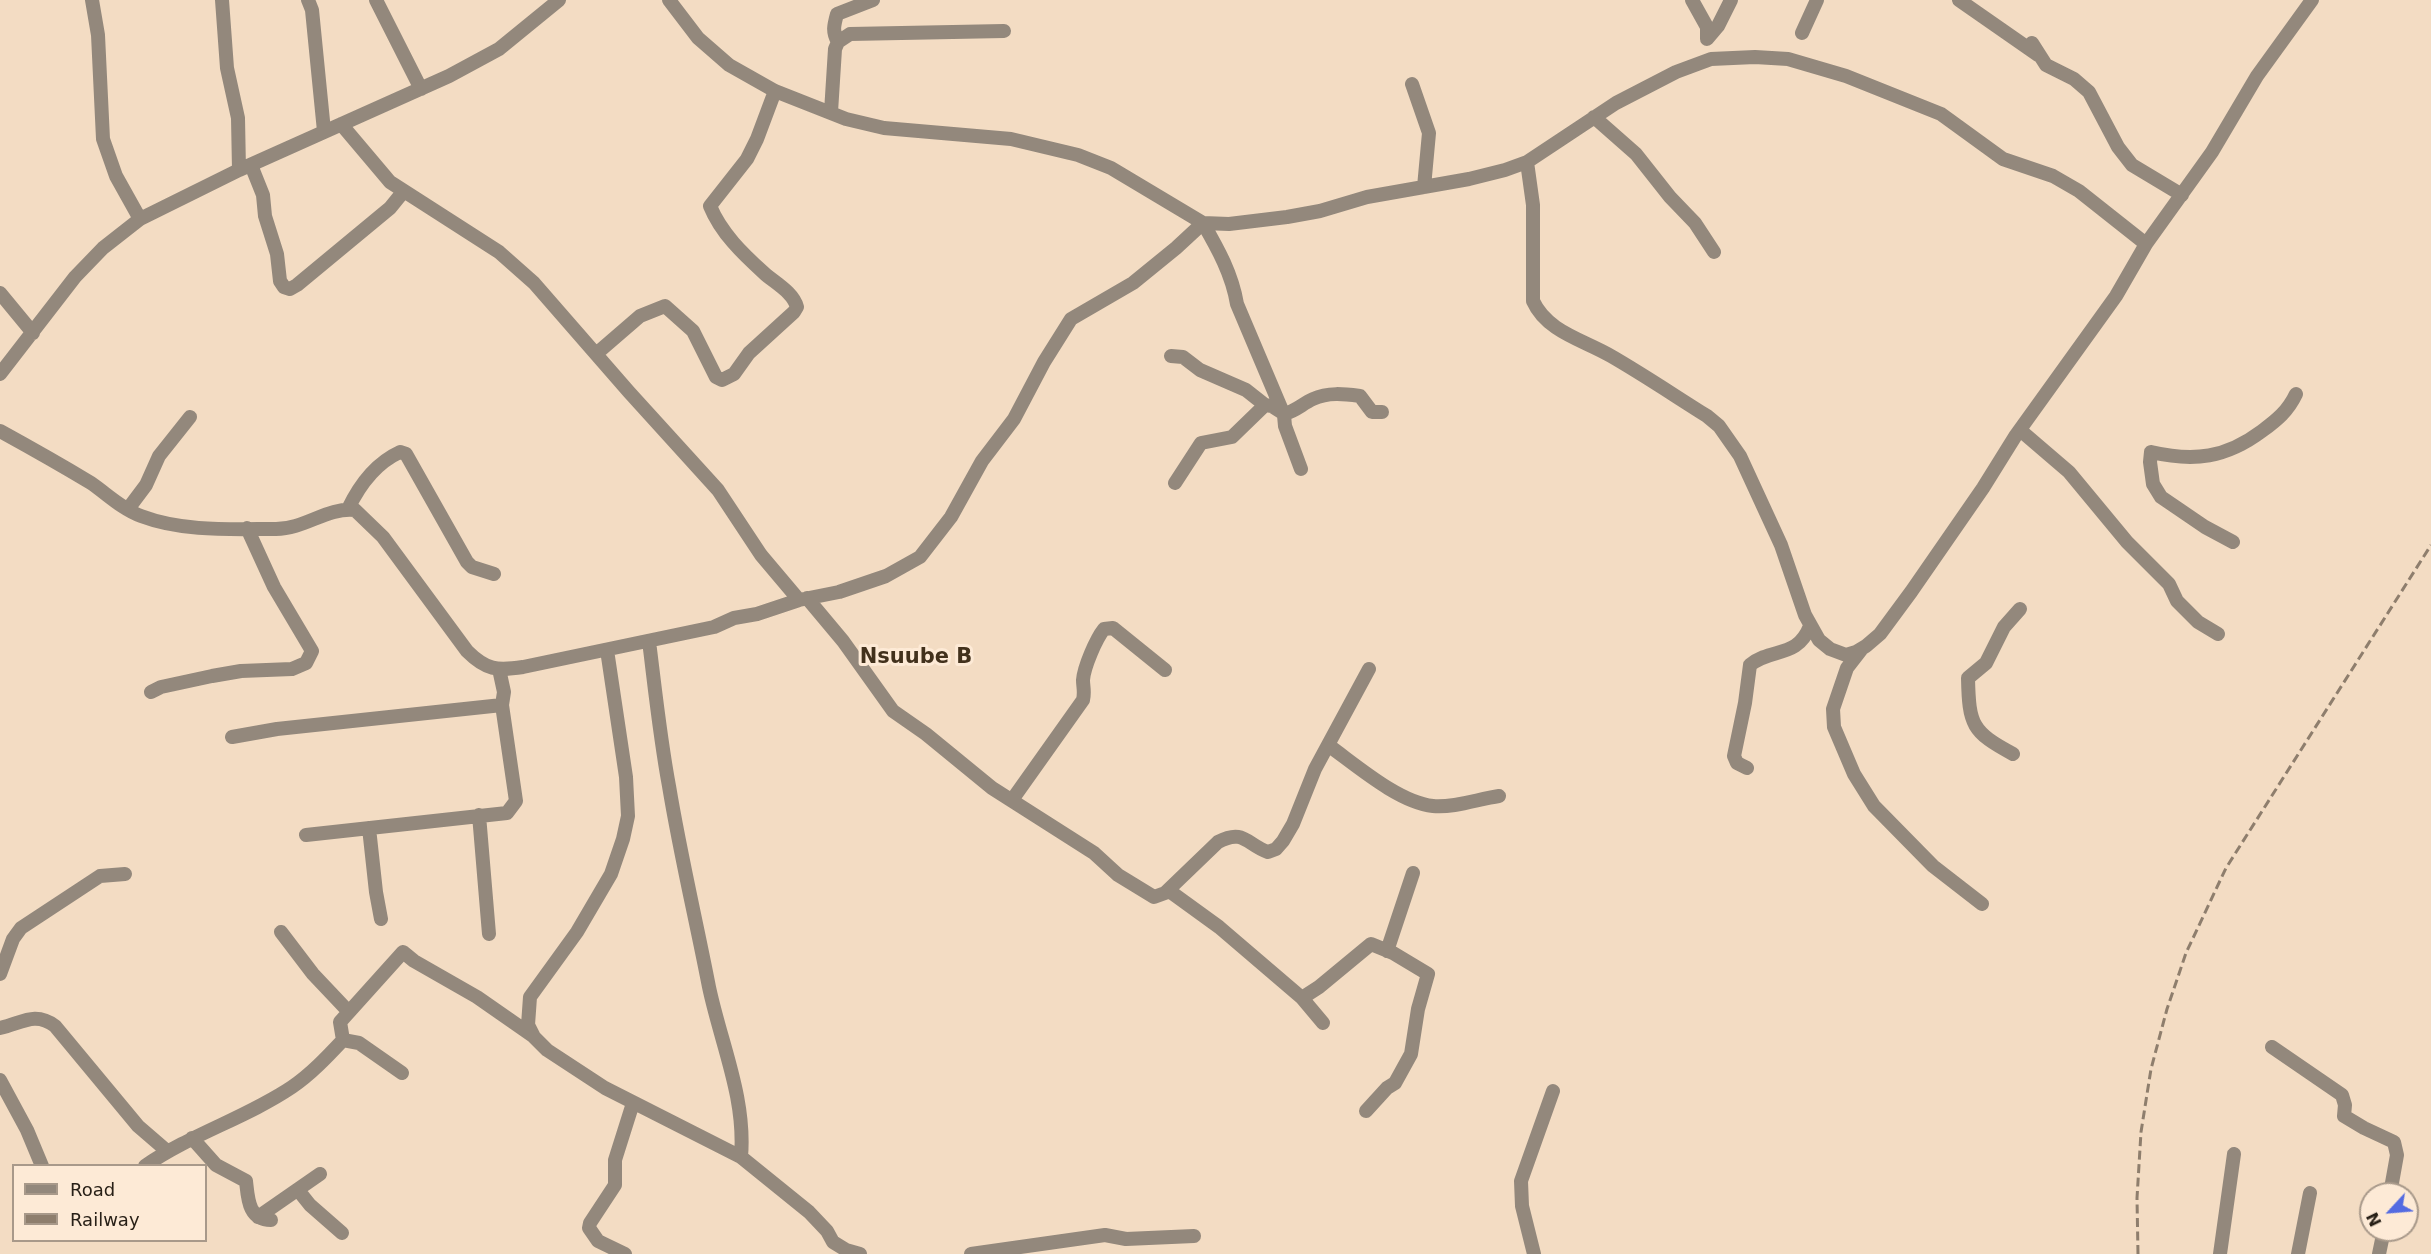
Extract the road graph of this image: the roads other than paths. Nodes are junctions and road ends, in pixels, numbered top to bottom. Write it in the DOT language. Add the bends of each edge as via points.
graph roads {
  1 [pos="92,0"];
  2 [pos="222,0"];
  3 [pos="308,0"];
  4 [pos="376,0"];
  5 [pos="559,0"];
  6 [pos="669,0"];
  7 [pos="873,0"];
  8 [pos="1692,0"];
  9 [pos="1731,0"];
  10 [pos="1817,0"];
  11 [pos="1959,0"];
  12 [pos="2312,0"];
  13 [pos="1004,31"];
  14 [pos="1802,33"];
  15 [pos="1707,39"];
  16 [pos="838,42"];
  17 [pos="2032,43"];
  18 [pos="2040,57"];
  19 [pos="1700,63"];
  20 [pos="1412,84"];
  21 [pos="421,89"];
  22 [pos="774,91"];
  23 [pos="831,112"];
  24 [pos="1594,117"];
  25 [pos="341,124"];
  26 [pos="324,132"];
  27 [pos="1527,162"];
  28 [pos="245,167"];
  29 [pos="1424,187"];
  30 [pos="403,192"];
  31 [pos="2182,195"];
  32 [pos="140,219"];
  33 [pos="1203,223"];
  34 [pos="2146,244"];
  35 [pos="1714,252"];
  36 [pos="0,293"];
  37 [pos="33,333"];
  38 [pos="596,354"];
  39 [pos="1171,356"];
  40 [pos="0,374"];
  41 [pos="2296,394"];
  42 [pos="1265,405"];
  43 [pos="1382,412"];
  44 [pos="1284,414"];
  45 [pos="190,417"];
  46 [pos="2020,430"];
  47 [pos="0,431"];
  48 [pos="1301,469"];
  49 [pos="1174,483"];
  50 [pos="128,509"];
  51 [pos="348,509"];
  52 [pos="246,528"];
  53 [pos="2233,542"];
  54 [pos="494,574"];
  55 [pos="803,599"];
  56 [pos="2020,609"];
  57 [pos="1810,627"];
  58 [pos="2218,634"];
  59 [pos="649,641"];
  60 [pos="1862,649"];
  61 [pos="607,650"];
  62 [pos="499,669"];
  63 [pos="1369,669"];
  64 [pos="1165,670"];
  65 [pos="151,692"];
  66 [pos="502,705"];
  67 [pos="232,737"];
  68 [pos="1328,745"];
  69 [pos="2013,754"];
  70 [pos="1747,768"];
  71 [pos="1498,795"];
  72 [pos="1012,800"];
  73 [pos="479,815"];
  74 [pos="369,828"];
  75 [pos="306,835"];
  76 [pos="1413,873"];
  77 [pos="125,874"];
  78 [pos="1168,890"];
  79 [pos="1982,904"];
  80 [pos="381,919"];
  81 [pos="281,932"];
  82 [pos="489,934"];
  83 [pos="1387,951"];
  84 [pos="0,974"];
  85 [pos="1302,998"];
  86 [pos="348,1011"];
  87 [pos="1323,1023"];
  88 [pos="0,1028"];
  89 [pos="534,1037"];
  90 [pos="343,1040"];
  91 [pos="2272,1047"];
  92 [pos="402,1073"];
  93 [pos="0,1080"];
  94 [pos="1553,1091"];
  95 [pos="633,1103"];
  96 [pos="1366,1111"];
  97 [pos="192,1138"];
  98 [pos="166,1151"];
  99 [pos="2234,1154"];
  100 [pos="741,1157"];
  101 [pos="41,1164"];
  102 [pos="148,1164"];
  103 [pos="320,1174"];
  104 [pos="2392,1182"];
  105 [pos="298,1190"];
  106 [pos="2310,1193"];
  107 [pos="342,1233"];
  108 [pos="1194,1236"];
  109 [pos="831,1248"];
  110 [pos="625,1254"];
  111 [pos="860,1254"];
  112 [pos="971,1254"];
  113 [pos="1534,1254"];
  114 [pos="2220,1254"];
  115 [pos="2298,1254"];
  1 -- 32 [label="street" via="98,35 103,139 116,176"];
  2 -- 28 [label="street" via="227,68"];
  3 -- 26 [label="street"];
  4 -- 21 [label="street"];
  5 -- 21 [label="street" via="499,49"];
  6 -- 22 [label="street" via="698,38 752,80"];
  7 -- 16 [label="street" via="837,14 834,36"];
  8 -- 15 [label="street" via="1707,27"];
  9 -- 15 [label="street"];
  10 -- 14 [label="street"];
  11 -- 18 [label="street"];
  12 -- 31 [label="street" via="2257,76"];
  13 -- 16 [label="street" via="859,33"];
  15 -- 19 [label="street"];
  16 -- 23 [label="street"];
  17 -- 18 [label="street"];
  18 -- 31 [label="street" via="2046,65 2074,79 2089,92 2132,165"];
  19 -- 24 [label="street"];
  19 -- 34 [label="street" via="1729,57 1788,59 1876,86 1941,114 2003,159 2052,176 2079,191"];
  20 -- 29 [label="street" via="1429,133"];
  21 -- 25 [label="street"];
  22 -- 23 [label="street"];
  22 -- 38 [label="street" via="747,159 710,206 727,236 791,296 797,307 794,312 749,353 734,374 722,380 716,376 693,331 665,306 640,316"];
  23 -- 33 [label="street" via="884,128 1011,139 1078,155 1111,168"];
  24 -- 27 [label="street"];
  24 -- 35 [label="street" via="1636,154 1690,216"];
  25 -- 26 [label="street"];
  25 -- 30 [label="street" via="379,171"];
  26 -- 28 [label="street"];
  27 -- 29 [label="street"];
  27 -- 57 [label="street" via="1533,205 1533,301 1537,310 1556,328 1611,356 1719,426 1740,456 1766,509"];
  28 -- 30 [label="street" via="263,195 280,281 290,289 390,208"];
  28 -- 32 [label="street"];
  29 -- 33 [label="street" via="1287,218"];
  30 -- 38 [label="street" via="458,224 518,267"];
  31 -- 34 [label="street"];
  32 -- 37 [label="street" via="75,277"];
  33 -- 44 [label="street" via="1223,257 1238,304"];
  33 -- 55 [label="street" via="1132,283 1071,319 1014,419 982,461 951,517 920,557 886,576"];
  34 -- 46 [label="street" via="2116,296"];
  36 -- 37 [label="street"];
  37 -- 40 [label="street"];
  38 -- 55 [label="street" via="718,490 761,555"];
  39 -- 42 [label="street" via="1182,357 1208,374 1246,390"];
  41 -- 53 [label="street" via="2289,409 2237,448 2193,458 2151,452 2153,484 2161,497"];
  42 -- 44 [label="street"];
  42 -- 49 [label="street" via="1232,437 1201,443"];
  43 -- 44 [label="street" via="1372,412 1360,396 1346,393 1313,399"];
  44 -- 48 [label="street"];
  45 -- 50 [label="street" via="159,456 146,485"];
  46 -- 58 [label="street" via="2069,472 2127,542 2169,584 2177,601 2198,622"];
  46 -- 60 [label="street" via="1911,592 1880,634"];
  47 -- 50 [label="street"];
  50 -- 52 [label="street" via="140,516 188,526"];
  51 -- 52 [label="street" via="295,528"];
  51 -- 54 [label="street" via="364,482 393,456 406,454 467,562"];
  51 -- 62 [label="street" via="361,513 382,537 467,651 478,662"];
  52 -- 65 [label="street" via="274,587 312,651 306,663 292,669 212,676"];
  55 -- 59 [label="street" via="714,627"];
  55 -- 72 [label="street" via="843,641 893,711"];
  56 -- 69 [label="street" via="2004,627 1986,663 1968,678 1973,724 1988,740"];
  57 -- 60 [label="street" via="1819,640 1838,653 1846,655"];
  57 -- 70 [label="street" via="1796,647 1750,666 1734,756 1737,763"];
  59 -- 61 [label="street"];
  59 -- 100 [label="street" via="679,841 714,1008 734,1076 743,1134"];
  60 -- 79 [label="street" via="1847,668 1833,708 1834,727 1854,774 1874,806 1933,866"];
  61 -- 62 [label="street"];
  61 -- 89 [label="street" via="628,816 611,874 577,932 530,997 528,1025"];
  62 -- 66 [label="street" via="504,692"];
  63 -- 68 [label="street"];
  64 -- 72 [label="street" via="1113,628 1104,628 1083,676 1083,700"];
  66 -- 67 [label="street"];
  66 -- 73 [label="street" via="516,801 507,813"];
  68 -- 71 [label="street" via="1386,786 1421,803 1444,805"];
  68 -- 78 [label="street" via="1293,824 1276,849 1264,851 1242,836 1227,837"];
  72 -- 78 [label="street" via="1151,895 1159,896"];
  73 -- 74 [label="street"];
  73 -- 82 [label="street"];
  74 -- 75 [label="street"];
  74 -- 80 [label="street"];
  76 -- 83 [label="street"];
  77 -- 84 [label="street" via="100,876 21,928"];
  78 -- 85 [label="street" via="1219,927"];
  81 -- 86 [label="street"];
  83 -- 85 [label="street" via="1371,944"];
  83 -- 96 [label="street" via="1428,974 1411,1054 1395,1083"];
  85 -- 87 [label="street"];
  86 -- 89 [label="street" via="404,952"];
  86 -- 90 [label="street" via="340,1022"];
  88 -- 98 [label="street" via="40,1017 55,1026 138,1126"];
  89 -- 95 [label="street" via="547,1050"];
  90 -- 92 [label="street" via="359,1043"];
  90 -- 97 [label="street" via="294,1086"];
  91 -- 104 [label="street" via="2342,1095 2344,1116 2351,1122 2394,1142 2397,1155"];
  93 -- 101 [label="street"];
  94 -- 113 [label="street" via="1521,1181 1522,1206"];
  95 -- 100 [label="street"];
  95 -- 110 [label="street" via="615,1160 615,1185 589,1228 598,1241"];
  97 -- 98 [label="street"];
  97 -- 105 [label="street" via="216,1166 246,1181 250,1208 264,1218"];
  98 -- 102 [label="street"];
  99 -- 114 [label="street"];
  100 -- 109 [label="street" via="809,1212 827,1231"];
  103 -- 105 [label="street"];
  105 -- 107 [label="street"];
  106 -- 115 [label="street"];
  108 -- 112 [label="street" via="1126,1239 1105,1234"];
  109 -- 111 [label="street"];
}
